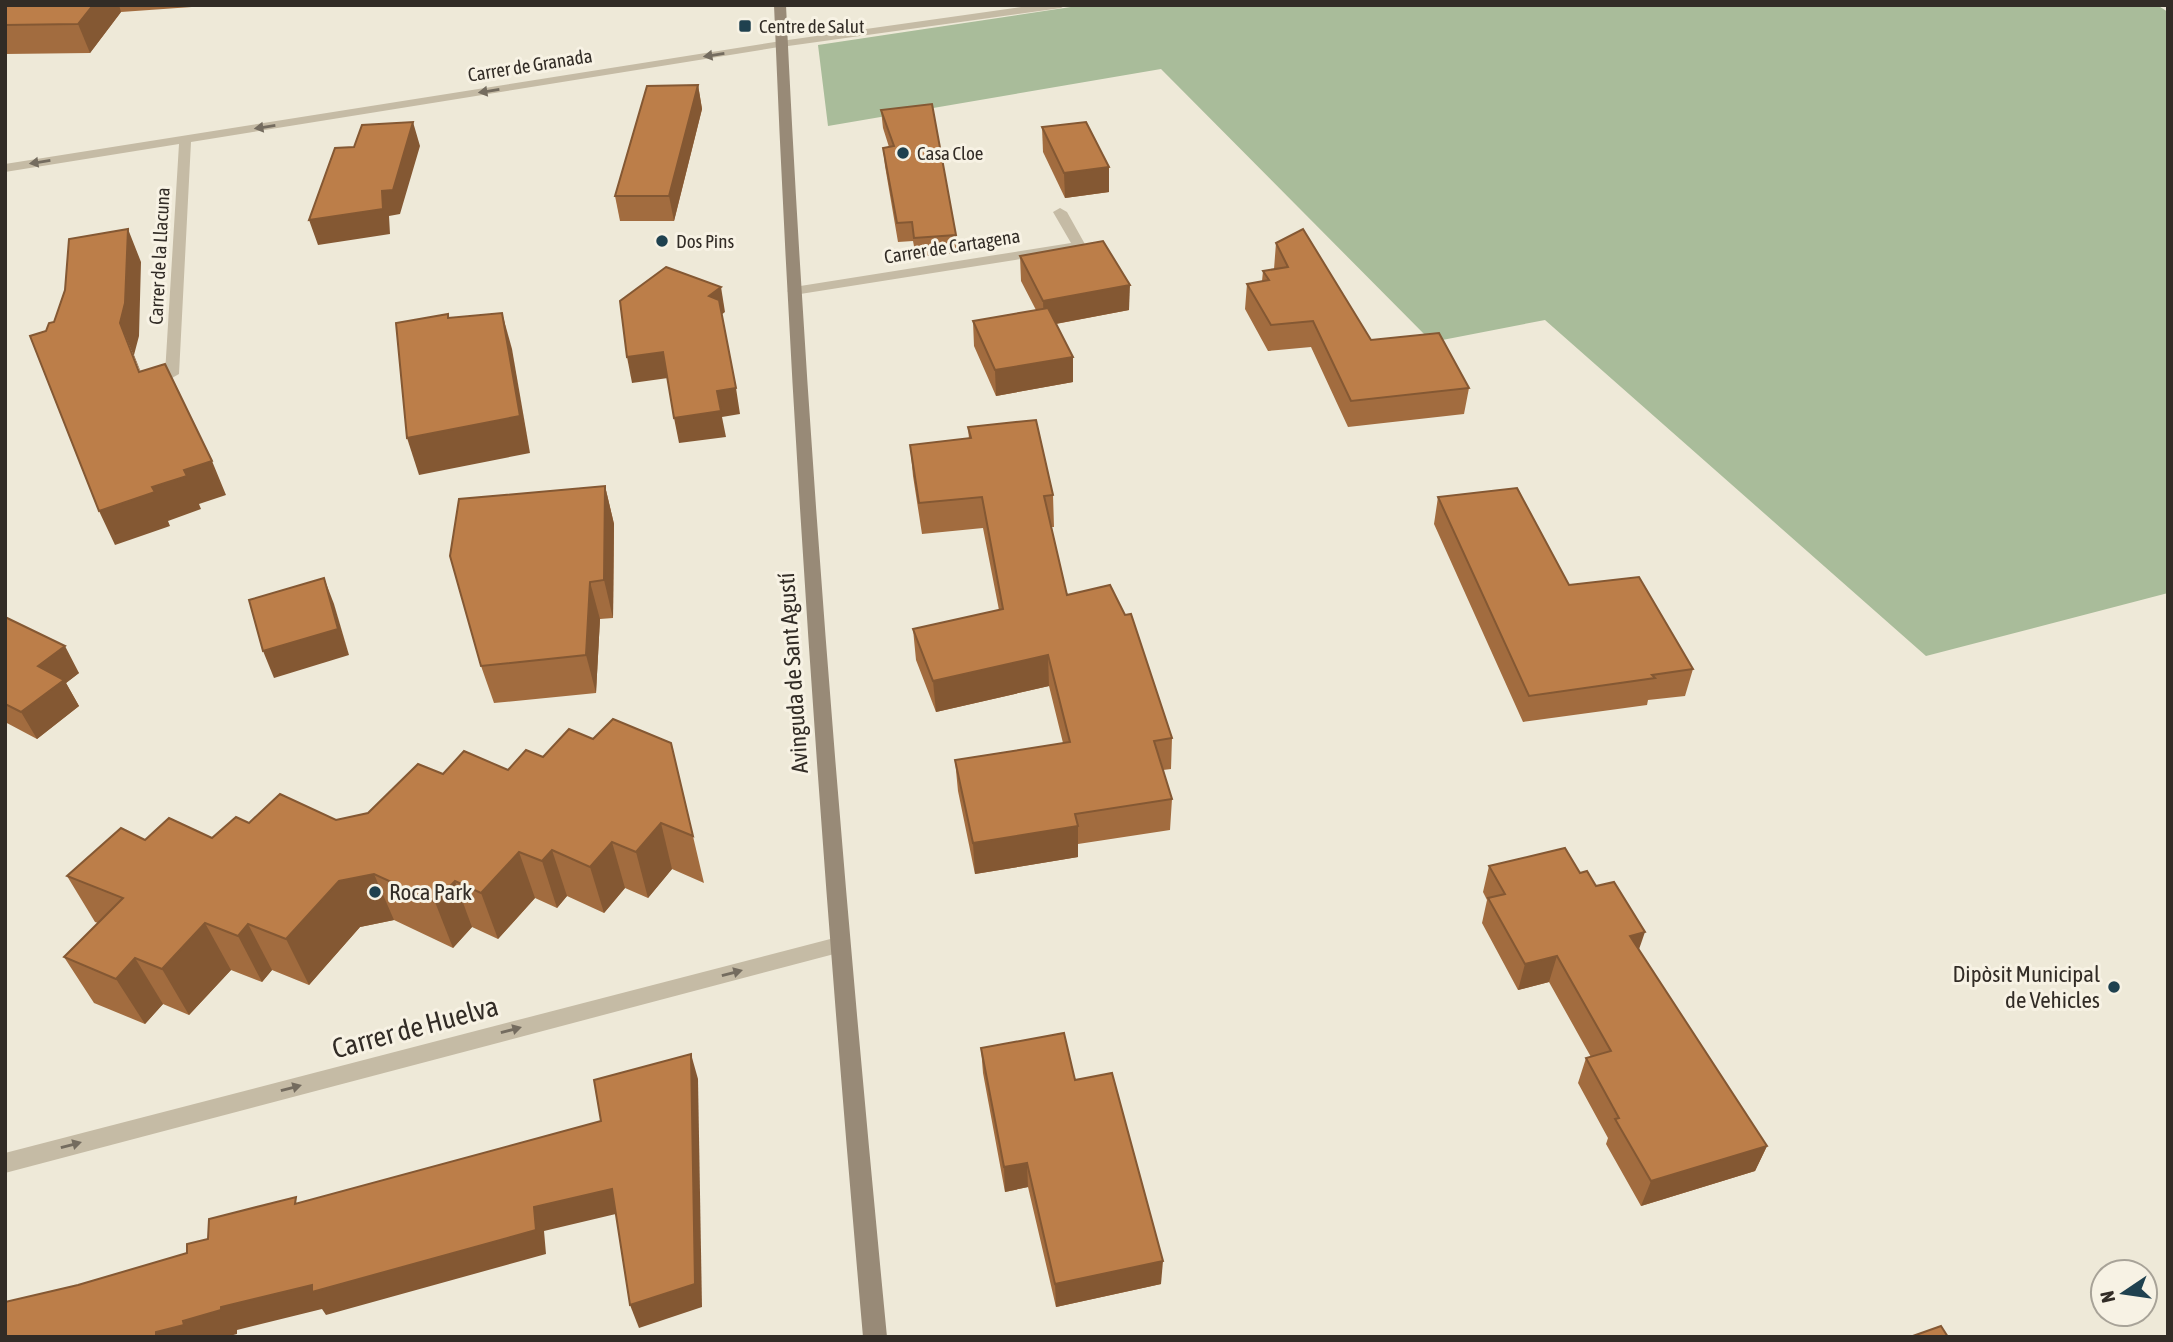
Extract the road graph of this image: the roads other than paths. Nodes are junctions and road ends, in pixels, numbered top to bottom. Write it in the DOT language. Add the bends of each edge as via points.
graph roads {
  1 [pos="780,5"];
  2 [pos="1061,5"];
  3 [pos="781,44"];
  4 [pos="185,140"];
  5 [pos="5,168"];
  6 [pos="1060,212"];
  7 [pos="794,291"];
  8 [pos="172,374"];
  9 [pos="838,945"];
  10 [pos="5,1163"];
  11 [pos="875,1337"];
  1 -- 3 [label="street, Avinguda de Sant Agustí"];
  2 -- 3 [label="street, Carrer de Granada"];
  3 -- 4 [label="street, Carrer de Granada, one-way"];
  3 -- 7 [label="street, Avinguda de Sant Agustí"];
  4 -- 5 [label="street, Carrer de Granada, one-way"];
  4 -- 8 [label="street, Carrer de la Llacuna"];
  6 -- 7 [label="street, Carrer de Cartagena" via="1079,246"];
  7 -- 9 [label="street, Avinguda de Sant Agustí"];
  10 -- 9 [label="street, Carrer de Huelva, one-way"];
  9 -- 11 [label="street, Avinguda de Sant Agustí"];
}
